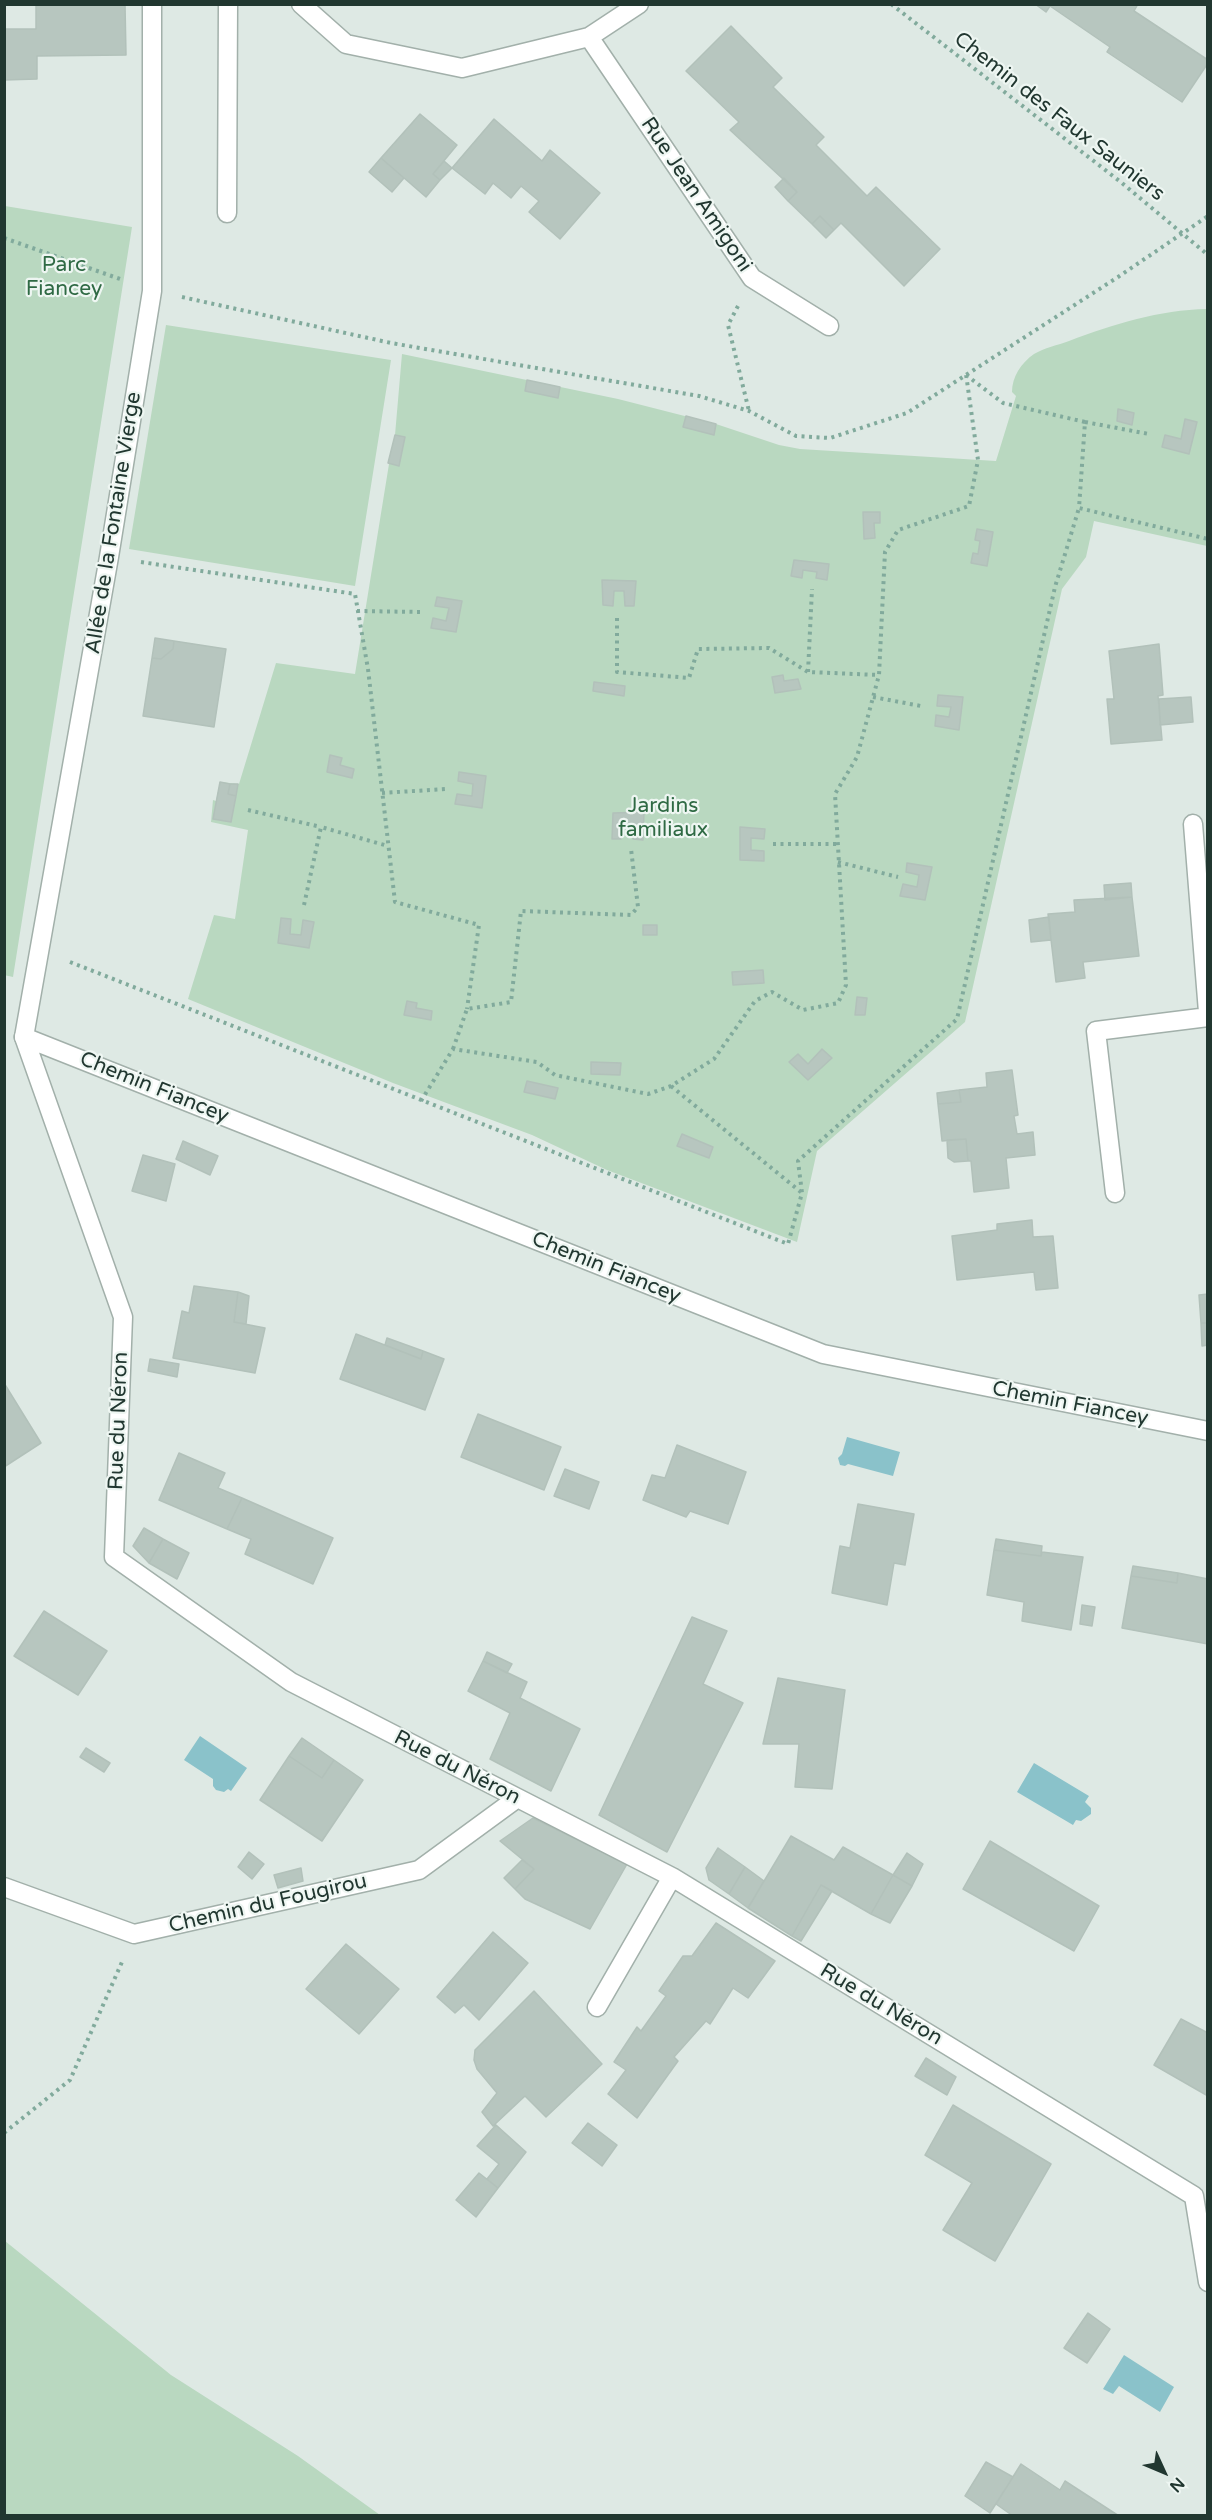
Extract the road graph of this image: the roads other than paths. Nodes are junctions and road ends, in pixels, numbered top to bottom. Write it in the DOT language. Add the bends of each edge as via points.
graph roads {
  1 [pos="152,4"];
  2 [pos="228,4"];
  3 [pos="301,4"];
  4 [pos="639,4"];
  5 [pos="589,37"];
  6 [pos="227,213"];
  7 [pos="829,326"];
  8 [pos="1193,824"];
  9 [pos="1208,1012"];
  10 [pos="1208,1017"];
  11 [pos="24,1036"];
  12 [pos="1114,1193"];
  13 [pos="1208,1431"];
  14 [pos="516,1799"];
  15 [pos="672,1877"];
  16 [pos="4,1887"];
  17 [pos="597,2007"];
  18 [pos="1201,2194"];
  19 [pos="1208,2282"];
  1 -- 11 [label="street, Allée de la Fontaine Vierge" via="152,291 110,557"];
  2 -- 6 [label="street"];
  3 -- 5 [label="street" via="346,44 462,68"];
  4 -- 5 [label="street"];
  5 -- 7 [label="street, Rue Jean Amigoni" via="752,278"];
  8 -- 9 [label="street"];
  10 -- 12 [label="street" via="1096,1031"];
  11 -- 13 [label="street, Chemin Fiancey" via="823,1354"];
  11 -- 14 [label="street, Rue du Néron" via="123,1317 114,1557 291,1682"];
  14 -- 15 [label="street, Rue du Néron"];
  14 -- 16 [label="street, Chemin du Fougirou" via="419,1870 134,1934"];
  15 -- 17 [label="street"];
  15 -- 18 [label="street, Rue du Néron"];
  18 -- 19 [label="street, Rue du Néron"];
}
